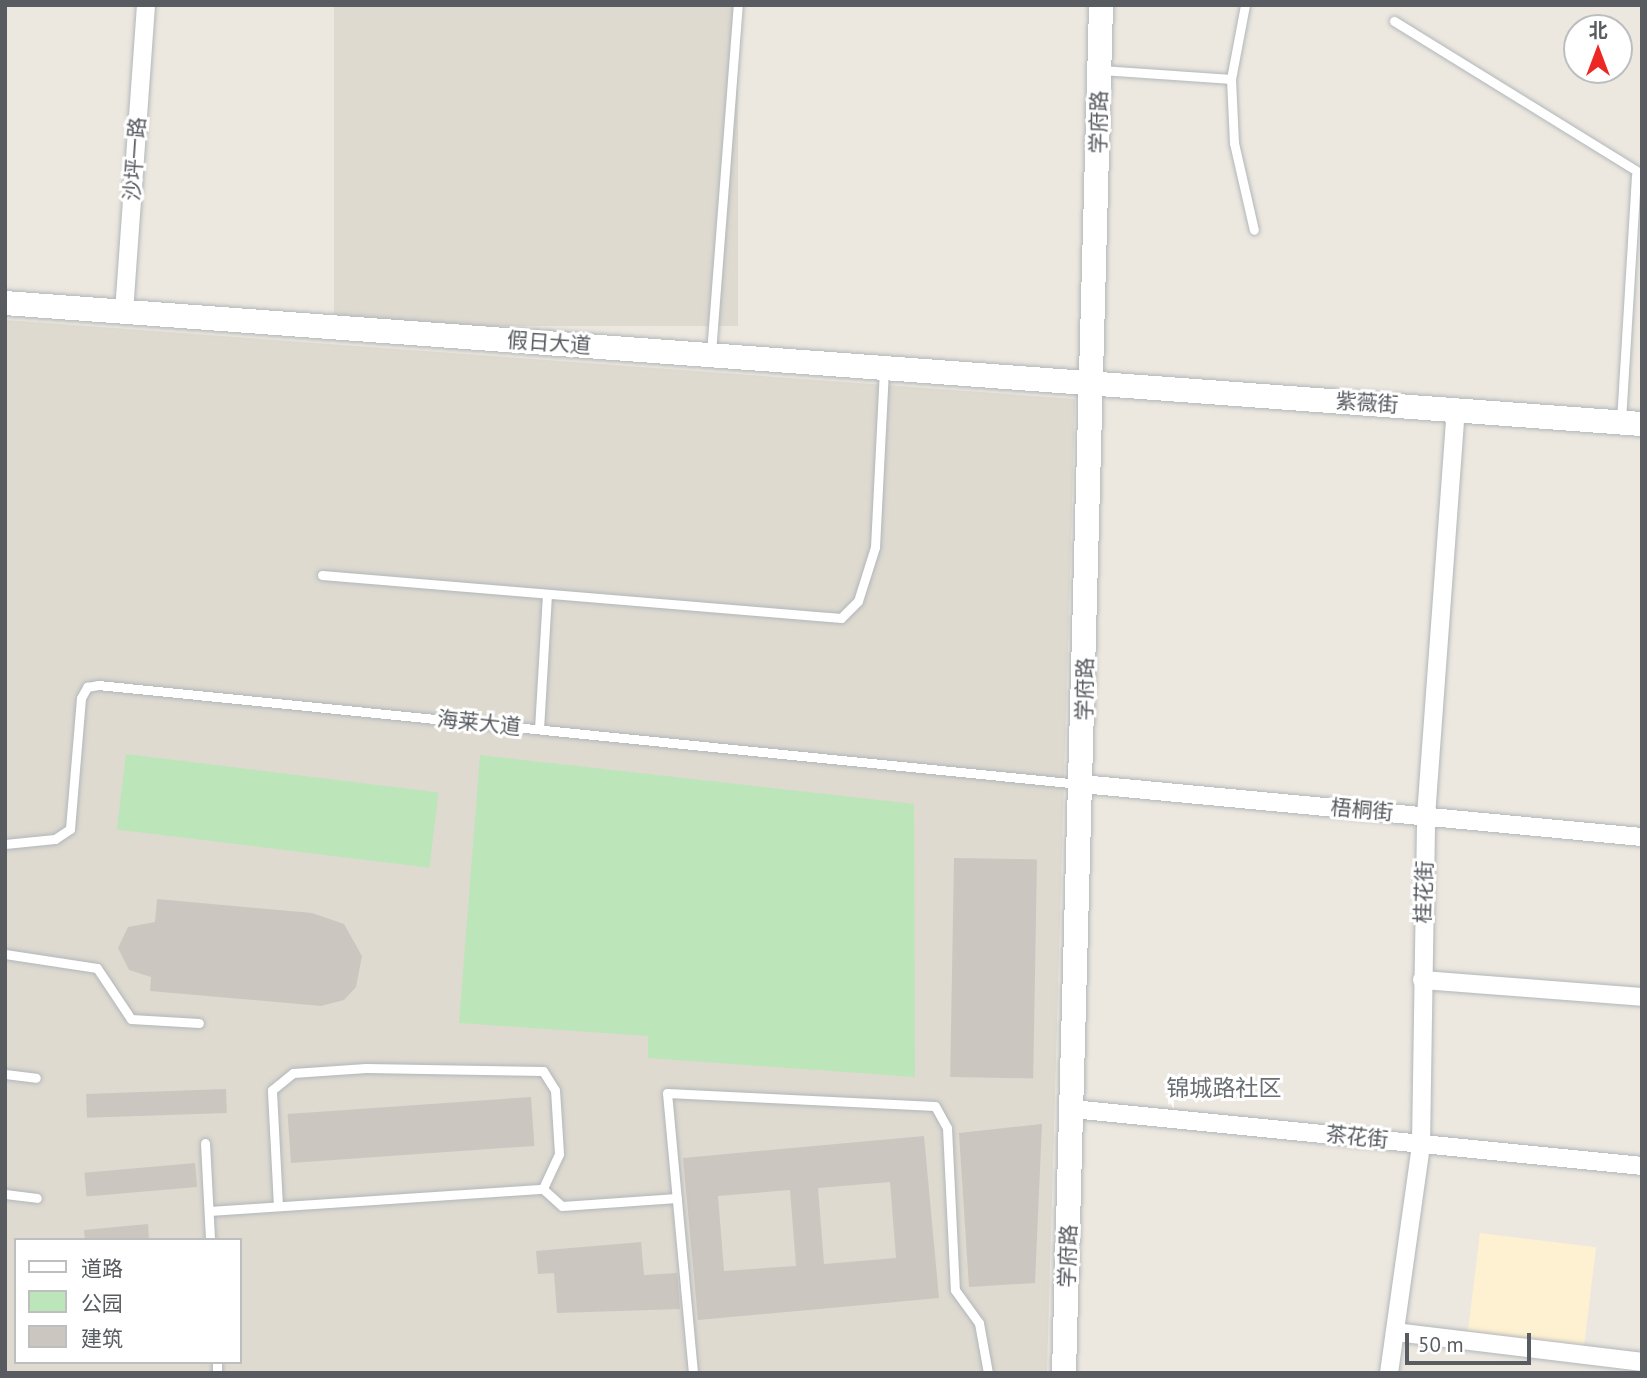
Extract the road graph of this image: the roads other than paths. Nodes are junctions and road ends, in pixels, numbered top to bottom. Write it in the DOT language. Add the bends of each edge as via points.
graph roads {
  1 [pos="146,5"];
  2 [pos="738,5"];
  3 [pos="1101,5"];
  4 [pos="1245,5"];
  5 [pos="1394,21"];
  6 [pos="1100,70"];
  7 [pos="1231,79"];
  8 [pos="1639,174"];
  9 [pos="1254,230"];
  10 [pos="5,303"];
  11 [pos="124,312"];
  12 [pos="710,355"];
  13 [pos="884,368"];
  14 [pos="1092,384"];
  15 [pos="1456,410"];
  16 [pos="1631,423"];
  17 [pos="322,575"];
  18 [pos="547,596"];
  19 [pos="539,729"];
  20 [pos="1082,784"];
  21 [pos="1426,816"];
  22 [pos="1642,837"];
  23 [pos="5,844"];
  24 [pos="5,954"];
  25 [pos="1422,980"];
  26 [pos="1642,997"];
  27 [pos="199,1023"];
  28 [pos="5,1074"];
  29 [pos="36,1078"];
  30 [pos="1072,1109"];
  31 [pos="205,1143"];
  32 [pos="1421,1144"];
  33 [pos="1642,1166"];
  34 [pos="543,1189"];
  35 [pos="5,1194"];
  36 [pos="37,1198"];
  37 [pos="677,1198"];
  38 [pos="278,1206"];
  39 [pos="209,1211"];
  40 [pos="210,1238"];
  41 [pos="1395,1332"];
  42 [pos="1642,1362"];
  43 [pos="693,1373"];
  44 [pos="988,1373"];
  45 [pos="1064,1373"];
  46 [pos="1389,1373"];
  1 -- 11 [label="street, 沙坪一路"];
  2 -- 12 [label="lane"];
  3 -- 6 [label="street, 学府路"];
  4 -- 7 [label="lane"];
  5 -- 8 [label="lane"];
  6 -- 7 [label="lane"];
  6 -- 14 [label="street, 学府路"];
  7 -- 9 [label="lane" via="1234,143"];
  8 -- 16 [label="lane"];
  10 -- 11 [label="street, 假日大道"];
  11 -- 12 [label="street, 假日大道"];
  12 -- 13 [label="street, 假日大道"];
  13 -- 14 [label="street, 假日大道"];
  13 -- 18 [label="lane" via="875,547 858,601 841,618"];
  14 -- 15 [label="street, 紫薇街"];
  14 -- 20 [label="street, 学府路"];
  15 -- 16 [label="street, 紫薇街"];
  15 -- 21 [label="street, 桂花街"];
  17 -- 18 [label="lane"];
  18 -- 19 [label="lane"];
  19 -- 20 [label="lane, 海莱大道"];
  19 -- 23 [label="lane, 海莱大道" via="98,685 81,698 70,829 55,839"];
  20 -- 21 [label="street, 梧桐街"];
  20 -- 30 [label="street, 学府路"];
  21 -- 22 [label="street, 梧桐街"];
  21 -- 25 [label="street, 桂花街"];
  24 -- 27 [label="lane" via="97,968 131,1019"];
  25 -- 26 [label="street"];
  25 -- 32 [label="street, 桂花街"];
  28 -- 29 [label="lane"];
  30 -- 32 [label="street, 茶花街"];
  30 -- 45 [label="street, 学府路"];
  31 -- 39 [label="lane"];
  32 -- 33 [label="street, 茶花街"];
  32 -- 41 [label="street, 桂花街"];
  34 -- 37 [label="lane" via="562,1206"];
  34 -- 38 [label="lane"];
  34 -- 38 [label="lane" via="559,1154 555,1090 543,1071 366,1068 292,1073 272,1090"];
  35 -- 36 [label="lane"];
  37 -- 43 [label="lane"];
  37 -- 44 [label="lane" via="667,1093 935,1106 947,1128 955,1290 979,1323"];
  38 -- 39 [label="lane"];
  39 -- 40 [label="lane"];
  41 -- 42 [label="street"];
  41 -- 46 [label="street, 桂花街"];
}
